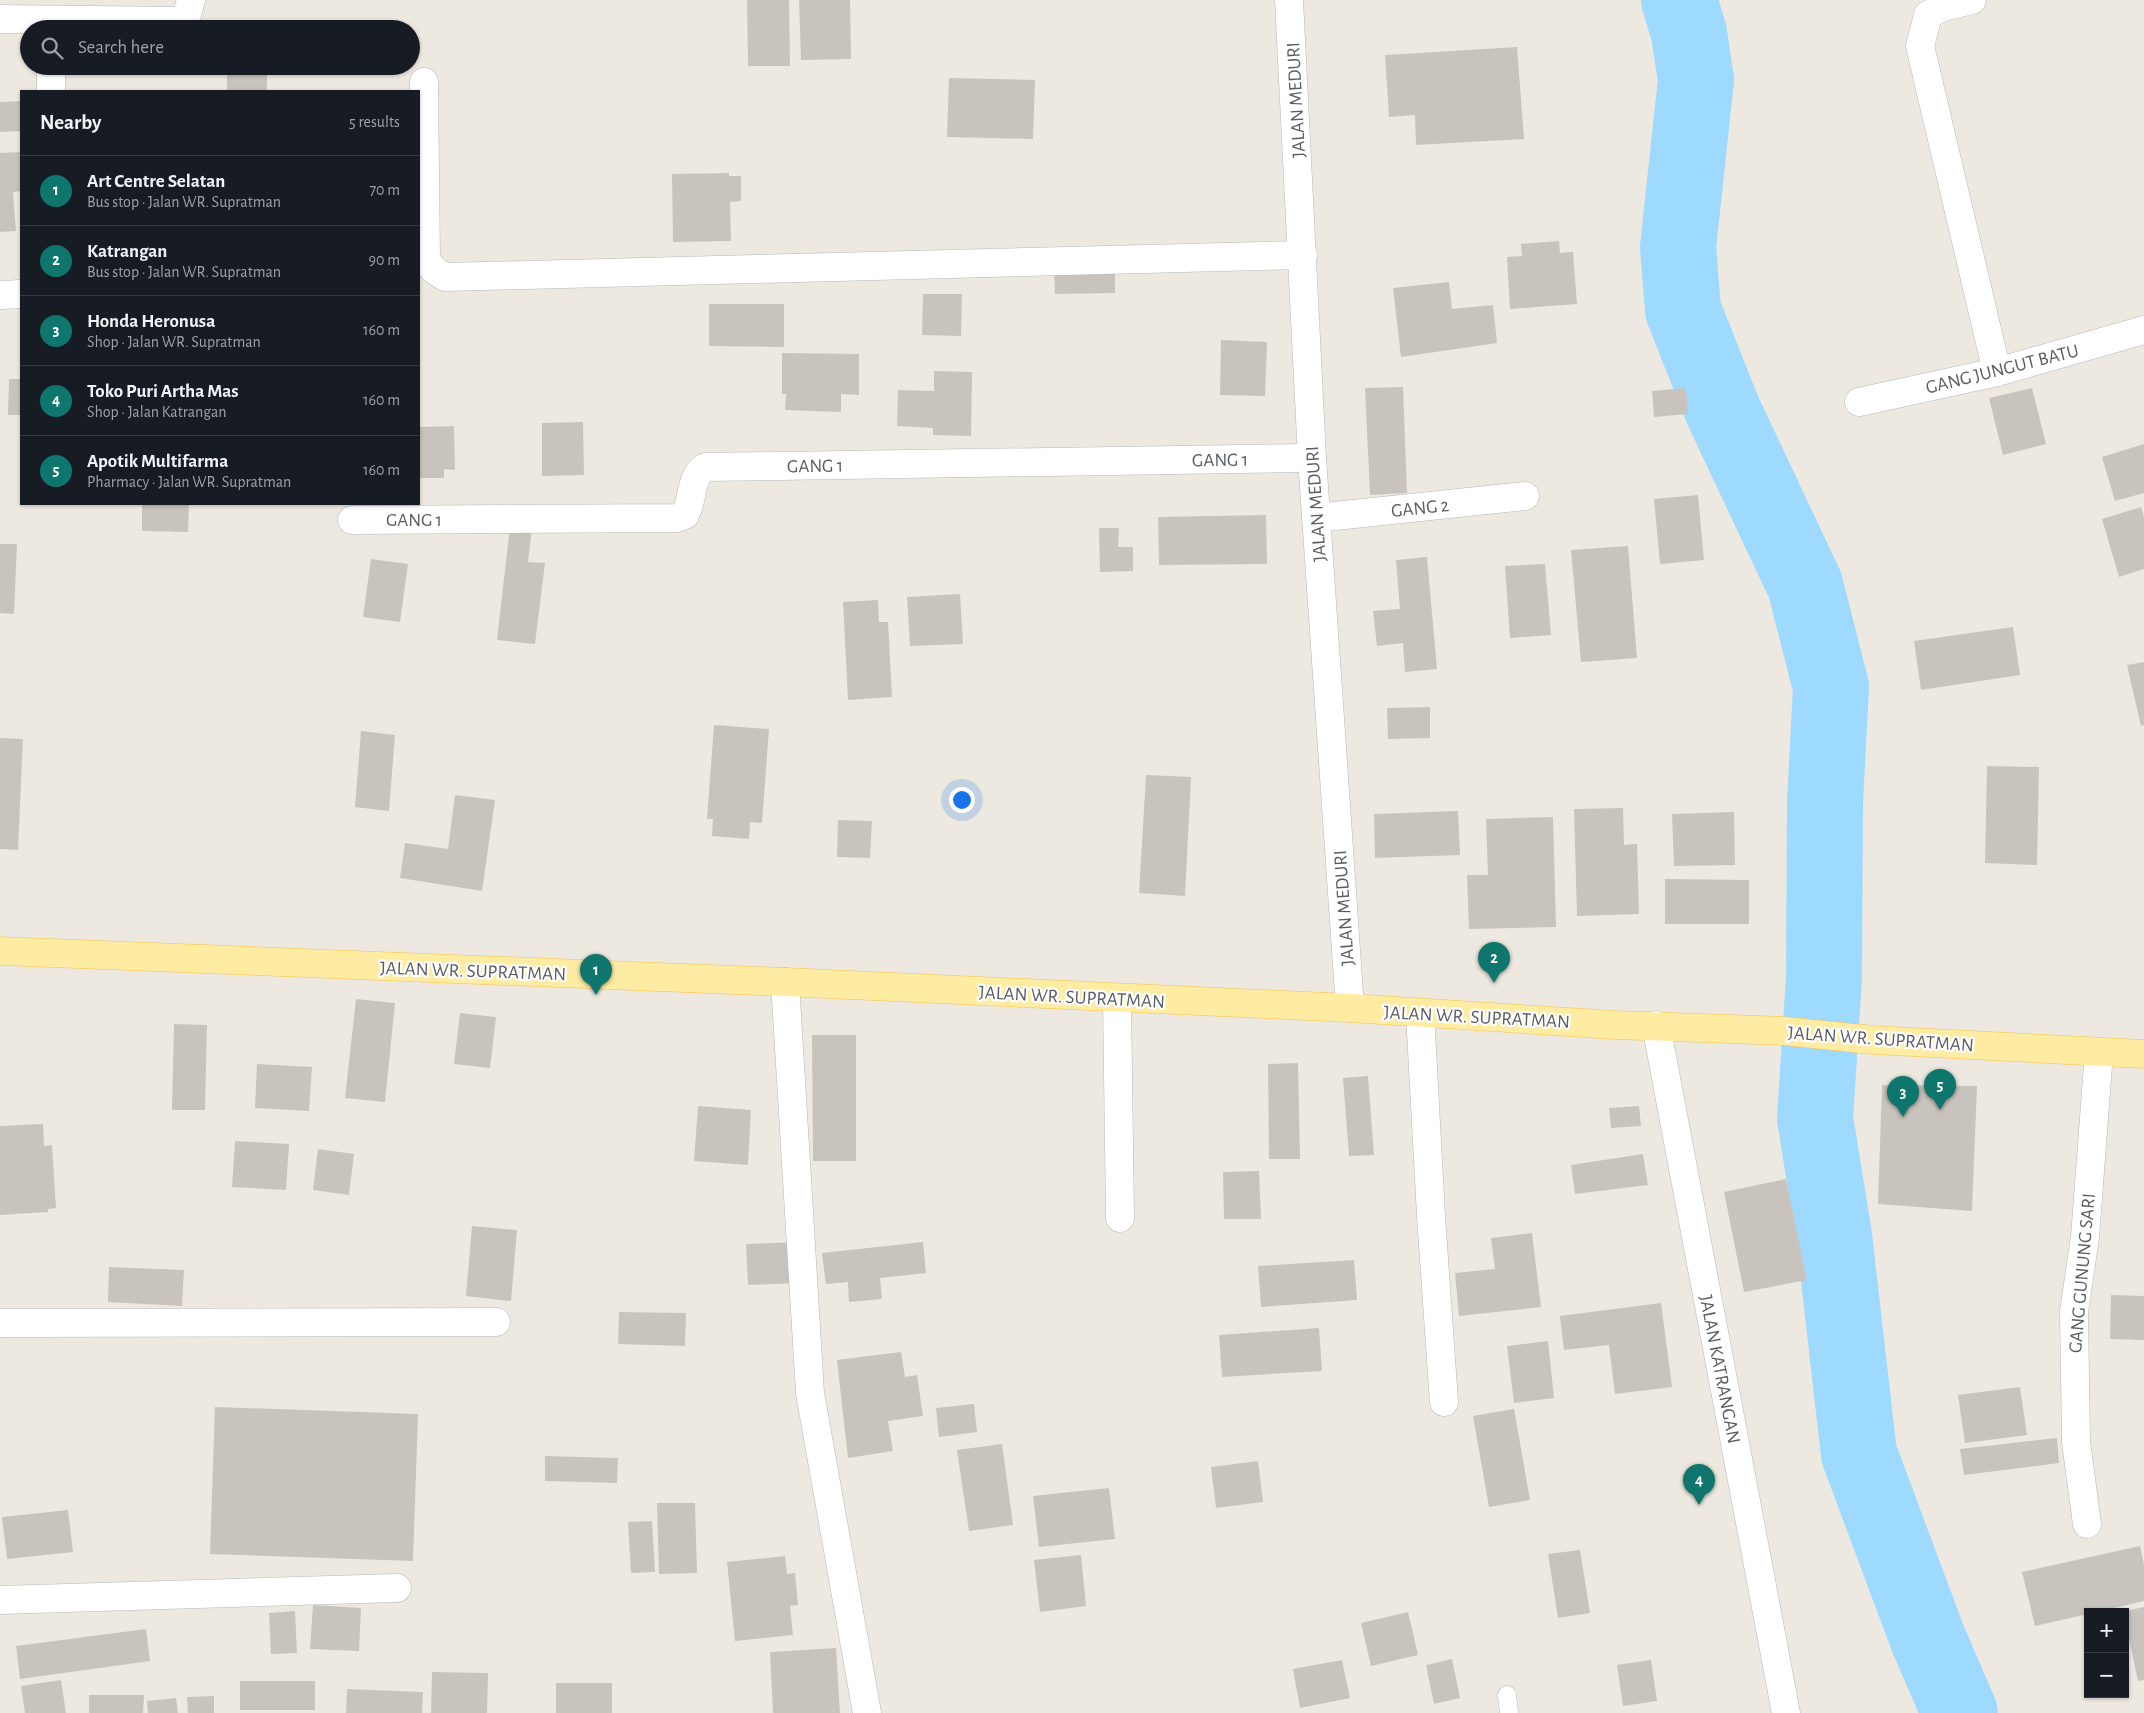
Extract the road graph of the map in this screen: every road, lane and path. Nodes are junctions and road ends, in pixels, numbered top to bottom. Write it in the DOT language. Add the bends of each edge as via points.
graph roads {
  1 [pos="191,0"];
  2 [pos="1289,0"];
  3 [pos="1972,0"];
  4 [pos="0,19"];
  5 [pos="180,20"];
  6 [pos="20,21"];
  7 [pos="51,75"];
  8 [pos="424,82"];
  9 [pos="51,90"];
  10 [pos="1303,255"];
  11 [pos="20,294"];
  12 [pos="0,295"];
  13 [pos="2144,330"];
  14 [pos="1997,372"];
  15 [pos="1859,402"];
  16 [pos="1312,458"];
  17 [pos="1525,496"];
  18 [pos="1316,518"];
  19 [pos="352,520"];
  20 [pos="0,950"];
  21 [pos="785,982"];
  22 [pos="1117,999"];
  23 [pos="1350,1008"];
  24 [pos="1420,1013"];
  25 [pos="1656,1025"];
  26 [pos="2099,1052"];
  27 [pos="2144,1054"];
  28 [pos="1120,1218"];
  29 [pos="496,1322"];
  30 [pos="0,1323"];
  31 [pos="1444,1402"];
  32 [pos="2087,1524"];
  33 [pos="397,1588"];
  34 [pos="0,1600"];
  35 [pos="1507,1695"];
  36 [pos="867,1713"];
  37 [pos="1509,1713"];
  38 [pos="1786,1713"];
  1 -- 5 [label="street" via="187,15"];
  2 -- 10 [label="street, JALAN MEDURI"];
  3 -- 14 [label="street" via="1942,7 1928,16 1920,46"];
  4 -- 6 [label="street"];
  7 -- 9 [label="street"];
  8 -- 10 [label="street" via="426,260 445,276"];
  10 -- 16 [label="street, JALAN MEDURI"];
  11 -- 12 [label="street"];
  13 -- 14 [label="street, GANG JUNGUT BATU"];
  14 -- 15 [label="street, GANG JUNGUT BATU"];
  16 -- 18 [label="street, JALAN MEDURI"];
  16 -- 19 [label="street, GANG 1" via="706,467 697,474 685,515 677,518"];
  17 -- 18 [label="street, GANG 2"];
  18 -- 23 [label="street, JALAN MEDURI"];
  20 -- 21 [label="main road, JALAN WR. SUPRATMAN"];
  21 -- 22 [label="main road, JALAN WR. SUPRATMAN"];
  21 -- 36 [label="street" via="810,1393"];
  22 -- 23 [label="main road, JALAN WR. SUPRATMAN"];
  22 -- 28 [label="street"];
  23 -- 24 [label="main road, JALAN WR. SUPRATMAN"];
  24 -- 25 [label="main road, JALAN WR. SUPRATMAN"];
  24 -- 31 [label="street"];
  25 -- 26 [label="main road, JALAN WR. SUPRATMAN"];
  25 -- 38 [label="street, JALAN KATRANGAN"];
  26 -- 27 [label="main road, JALAN WR. SUPRATMAN"];
  26 -- 32 [label="street, GANG GUNUNG SARI" via="2085,1237 2074,1312 2076,1442"];
  29 -- 30 [label="street"];
  33 -- 34 [label="street"];
  35 -- 37 [label="lane"];
}
